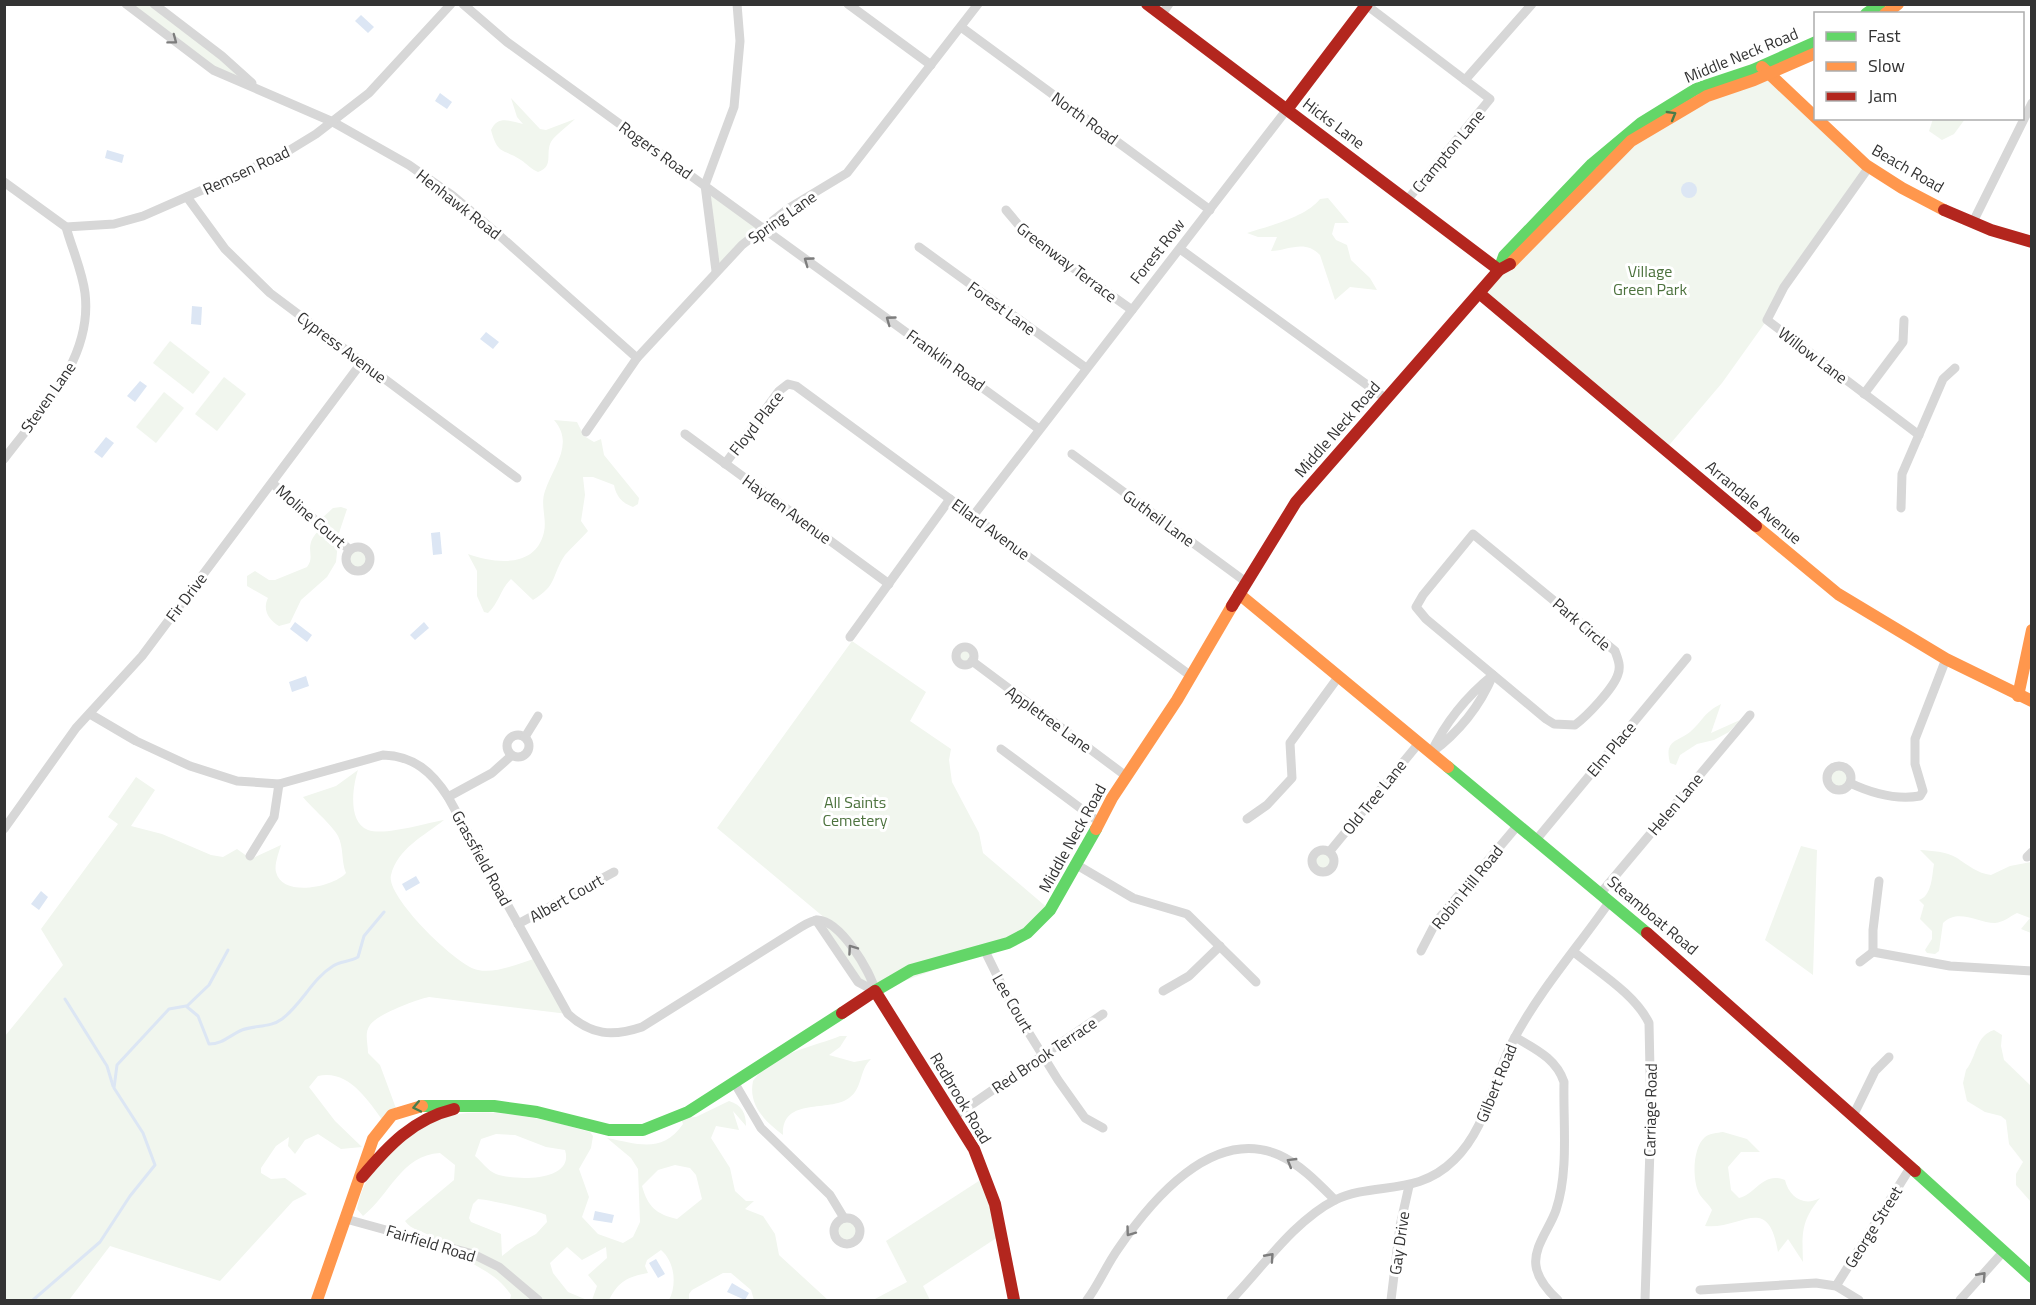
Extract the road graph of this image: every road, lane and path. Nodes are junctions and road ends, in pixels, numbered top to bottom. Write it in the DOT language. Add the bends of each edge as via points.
graph roads {
  1 [pos="126,4"];
  2 [pos="154,4"];
  3 [pos="451,4"];
  4 [pos="463,4"];
  5 [pos="737,4"];
  6 [pos="848,4"];
  7 [pos="978,4"];
  8 [pos="1147,4"];
  9 [pos="1532,4"];
  10 [pos="1898,4"];
  11 [pos="1366,5"];
  12 [pos="1880,8"];
  13 [pos="1165,9"];
  14 [pos="961,27"];
  15 [pos="1814,43"];
  16 [pos="1814,53"];
  17 [pos="931,65"];
  18 [pos="1765,70"];
  19 [pos="1465,80"];
  20 [pos="256,87"];
  21 [pos="2031,103"];
  22 [pos="1288,108"];
  23 [pos="1814,116"];
  24 [pos="2024,117"];
  25 [pos="1819,120"];
  26 [pos="2023,120"];
  27 [pos="333,122"];
  28 [pos="1869,167"];
  29 [pos="4,182"];
  30 [pos="705,186"];
  31 [pos="187,197"];
  32 [pos="1408,199"];
  33 [pos="1006,210"];
  34 [pos="1210,210"];
  35 [pos="1973,222"];
  36 [pos="66,227"];
  37 [pos="764,229"];
  38 [pos="2031,242"];
  39 [pos="919,247"];
  40 [pos="1180,249"];
  41 [pos="1499,270"];
  42 [pos="716,271"];
  43 [pos="852,292"];
  44 [pos="1479,293"];
  45 [pos="1132,310"];
  46 [pos="1904,320"];
  47 [pos="637,358"];
  48 [pos="362,362"];
  49 [pos="1086,368"];
  50 [pos="1955,368"];
  51 [pos="788,384"];
  52 [pos="1864,394"];
  53 [pos="1385,398"];
  54 [pos="1039,429"];
  55 [pos="586,432"];
  56 [pos="685,434"];
  57 [pos="1919,435"];
  58 [pos="1072,454"];
  59 [pos="4,459"];
  60 [pos="725,464"];
  61 [pos="517,478"];
  62 [pos="272,483"];
  63 [pos="950,499"];
  64 [pos="1901,508"];
  65 [pos="973,516"];
  66 [pos="350,550"];
  67 [pos="1246,582"];
  68 [pos="889,584"];
  69 [pos="1239,594"];
  70 [pos="2031,630"];
  71 [pos="850,637"];
  72 [pos="1687,658"];
  73 [pos="1946,659"];
  74 [pos="972,661"];
  75 [pos="1493,675"];
  76 [pos="1191,676"];
  77 [pos="1339,676"];
  78 [pos="2018,696"];
  79 [pos="2031,701"];
  80 [pos="90,714"];
  81 [pos="1750,715"];
  82 [pos="538,716"];
  83 [pos="525,737"];
  84 [pos="1419,743"];
  85 [pos="1001,749"];
  86 [pos="1431,753"];
  87 [pos="511,756"];
  88 [pos="1126,776"];
  89 [pos="1850,783"];
  90 [pos="279,784"];
  91 [pos="448,797"];
  92 [pos="1247,819"];
  93 [pos="1099,822"];
  94 [pos="1518,825"];
  95 [pos="4,829"];
  96 [pos="1536,840"];
  97 [pos="1330,851"];
  98 [pos="250,856"];
  99 [pos="1077,865"];
  100 [pos="614,872"];
  101 [pos="1879,881"];
  102 [pos="1605,898"];
  103 [pos="816,920"];
  104 [pos="518,924"];
  105 [pos="1220,946"];
  106 [pos="985,951"];
  107 [pos="1421,951"];
  108 [pos="1574,952"];
  109 [pos="1873,952"];
  110 [pos="1860,962"];
  111 [pos="2031,971"];
  112 [pos="1256,982"];
  113 [pos="875,991"];
  114 [pos="1163,991"];
  115 [pos="1103,1014"];
  116 [pos="1515,1037"];
  117 [pos="1044,1055"];
  118 [pos="1889,1057"];
  119 [pos="734,1082"];
  120 [pos="475,1106"];
  121 [pos="956,1116"];
  122 [pos="1853,1116"];
  123 [pos="1103,1128"];
  124 [pos="1910,1168"];
  125 [pos="359,1180"];
  126 [pos="1409,1186"];
  127 [pos="1335,1200"];
  128 [pos="346,1218"];
  129 [pos="844,1218"];
  130 [pos="2003,1252"];
  131 [pos="2031,1277"];
  132 [pos="1836,1286"];
  133 [pos="1700,1290"];
  134 [pos="317,1300"];
  135 [pos="538,1300"];
  136 [pos="1014,1300"];
  137 [pos="1087,1300"];
  138 [pos="1231,1300"];
  139 [pos="1391,1300"];
  140 [pos="1558,1300"];
  141 [pos="1645,1300"];
  142 [pos="1859,1300"];
  143 [pos="1960,1300"];
  1 -- 20 [label="street, Henhawk Road, one-way" via="213,70"];
  2 -- 20 [label="street, Henhawk Road"];
  3 -- 27 [label="street, Remsen Road" via="369,93"];
  4 -- 30 [label="street, Rogers Road" via="507,42"];
  5 -- 30 [label="street" via="740,40 734,107"];
  6 -- 17 [label="street"];
  7 -- 14 [label="street, Spring Lane"];
  8 -- 13 [label="main road, Hicks Lane"];
  9 -- 19 [label="street"];
  10 -- 12 [label="main road"];
  11 -- 19 [label="street"];
  11 -- 22 [label="main road, Forest Row"];
  13 -- 22 [label="main road, Hicks Lane"];
  14 -- 17 [label="street, Spring Lane"];
  14 -- 34 [label="street, North Road"];
  15 -- 18 [label="main road, Middle Neck Road"];
  16 -- 18 [label="main road, Middle Neck Road"];
  17 -- 37 [label="street, Spring Lane" via="847,173 789,208"];
  18 -- 23 [label="main road, Beach Road"];
  18 -- 41 [label="main road, Middle Neck Road" via="1697,89 1625,134 1504,256"];
  19 -- 32 [label="street, Crampton Lane" via="1490,99"];
  20 -- 27 [label="street, Henhawk Road"];
  21 -- 24 [label="street"];
  22 -- 32 [label="main road, Hicks Lane"];
  22 -- 34 [label="street, Forest Row"];
  25 -- 28 [label="main road, Beach Road"];
  26 -- 35 [label="street"];
  27 -- 31 [label="street, Remsen Road" via="280,156"];
  27 -- 47 [label="street, Henhawk Road" via="410,165 453,196"];
  28 -- 35 [label="main road, Beach Road"];
  28 -- 52 [label="street, Willow Lane" via="1784,287 1767,320"];
  29 -- 36 [label="street"];
  30 -- 37 [label="street, Rogers Road"];
  30 -- 42 [label="street"];
  31 -- 36 [label="street, Remsen Road" via="114,224"];
  31 -- 48 [label="street, Cypress Avenue" via="225,249 255,280"];
  32 -- 41 [label="main road, Hicks Lane"];
  33 -- 45 [label="street, Greenway Terrace" via="1027,235"];
  34 -- 40 [label="street, Forest Row"];
  35 -- 38 [label="main road, Beach Road"];
  36 -- 59 [label="street, Steven Lane" via="85,294 86,326 66,376"];
  37 -- 42 [label="street, Spring Lane"];
  43 -- 37 [label="street, Rogers Road, one-way"];
  39 -- 49 [label="street, Forest Lane"];
  40 -- 45 [label="street, Forest Row"];
  40 -- 53 [label="street"];
  41 -- 44 [label="main road, Middle Neck Road"];
  42 -- 47 [label="street, Spring Lane"];
  54 -- 43 [label="street, Franklin Road, one-way"];
  44 -- 53 [label="main road, Middle Neck Road"];
  44 -- 73 [label="main road, Arrandale Avenue" via="1838,594"];
  45 -- 49 [label="street, Forest Row"];
  46 -- 52 [label="street" via="1904,342"];
  47 -- 55 [label="street, Spring Lane"];
  48 -- 61 [label="street, Cypress Avenue"];
  48 -- 62 [label="street, Fir Drive"];
  49 -- 54 [label="street, Forest Row"];
  50 -- 57 [label="street" via="1943,379"];
  51 -- 60 [label="street, Floyd Place"];
  51 -- 63 [label="street, Ellard Avenue"];
  52 -- 57 [label="street, Willow Lane"];
  53 -- 67 [label="main road, Middle Neck Road" via="1296,502"];
  54 -- 65 [label="street, Forest Row"];
  56 -- 60 [label="street, Hayden Avenue"];
  57 -- 64 [label="street" via="1902,474"];
  58 -- 67 [label="street, Gutheil Lane"];
  60 -- 68 [label="street, Hayden Avenue"];
  62 -- 66 [label="street, Moline Court"];
  62 -- 80 [label="street, Fir Drive" via="142,656"];
  63 -- 65 [label="street, Ellard Avenue"];
  63 -- 68 [label="street"];
  65 -- 76 [label="street, Ellard Avenue"];
  67 -- 69 [label="main road, Middle Neck Road"];
  68 -- 71 [label="street"];
  69 -- 76 [label="main road, Middle Neck Road"];
  69 -- 77 [label="main road, Steamboat Road"];
  70 -- 78 [label="main road"];
  72 -- 96 [label="street, Elm Place"];
  73 -- 78 [label="main road, Arrandale Avenue"];
  73 -- 89 [label="street" via="1915,739 1915,764 1923,791 1920,796 1877,793"];
  74 -- 88 [label="street, Appletree Lane"];
  75 -- 75 [label="street, Park Circle" via="1546,719 1567,726 1582,720 1603,696 1618,676 1619,664 1615,651 1473,534 1416,607"];
  75 -- 86 [label="street" via="1477,688 1440,734"];
  76 -- 88 [label="main road, Middle Neck Road"];
  77 -- 84 [label="main road, Steamboat Road"];
  77 -- 92 [label="street" via="1290,742 1292,778 1267,805"];
  78 -- 79 [label="main road, Arrandale Avenue"];
  80 -- 90 [label="street, Grassfield Road" via="190,766 237,781"];
  80 -- 95 [label="street, Fir Drive" via="58,751"];
  81 -- 102 [label="street, Helen Lane"];
  82 -- 83 [label="street"];
  83 -- 87 [label="street" via="528,751 523,757"];
  83 -- 87 [label="street" via="518,735 508,740"];
  84 -- 86 [label="main road, Steamboat Road"];
  84 -- 97 [label="street, Old Tree Lane"];
  85 -- 93 [label="street"];
  86 -- 94 [label="main road, Steamboat Road"];
  87 -- 91 [label="street" via="492,772"];
  88 -- 93 [label="main road, Middle Neck Road"];
  90 -- 91 [label="street, Grassfield Road" via="370,757 393,755 422,766"];
  90 -- 98 [label="street" via="274,816"];
  91 -- 104 [label="street, Grassfield Road"];
  93 -- 99 [label="main road, Middle Neck Road"];
  94 -- 96 [label="main road, Steamboat Road"];
  94 -- 107 [label="street, Robin Hill Road" via="1436,922"];
  96 -- 102 [label="main road, Steamboat Road"];
  99 -- 105 [label="street" via="1133,898 1187,914"];
  99 -- 106 [label="main road, Middle Neck Road" via="1038,924 1008,943"];
  100 -- 104 [label="street, Albert Court"];
  101 -- 109 [label="street"];
  102 -- 108 [label="street, Gilbert Road"];
  102 -- 122 [label="main road, Steamboat Road" via="1692,970"];
  103 -- 104 [label="street, Grassfield Road" via="642,1027 621,1034 588,1029 568,1014"];
  103 -- 113 [label="street" via="858,982"];
  113 -- 103 [label="street, one-way" via="873,980 845,938 829,923"];
  105 -- 112 [label="street"];
  105 -- 114 [label="street" via="1189,976"];
  106 -- 113 [label="main road, Middle Neck Road" via="911,970"];
  106 -- 117 [label="street, Lee Court" via="1011,1004"];
  108 -- 116 [label="street, Gilbert Road"];
  108 -- 141 [label="street, Carriage Road" via="1634,1002 1649,1023 1651,1118"];
  109 -- 110 [label="street"];
  109 -- 111 [label="street" via="1950,966"];
  113 -- 119 [label="main road, Middle Neck Road"];
  113 -- 121 [label="main road, Redbrook Road"];
  115 -- 117 [label="street, Red Brook Terrace"];
  116 -- 126 [label="street, Gilbert Road" via="1471,1141 1444,1169"];
  116 -- 140 [label="street" via="1550,1058 1560,1069 1564,1082 1562,1184 1536,1265 1539,1278"];
  117 -- 121 [label="street, Red Brook Terrace"];
  117 -- 123 [label="street, Lee Court" via="1085,1118"];
  118 -- 122 [label="street" via="1875,1071"];
  119 -- 120 [label="main road, Middle Neck Road" via="662,1124 630,1132 549,1114"];
  119 -- 129 [label="street" via="761,1128 830,1195"];
  120 -- 125 [label="main road, Middle Neck Road" via="431,1115 404,1131"];
  120 -- 125 [label="main road, Middle Neck Road, one-way" via="430,1104 393,1114 381,1125 368,1148"];
  121 -- 136 [label="main road, Redbrook Road" via="974,1149 995,1204"];
  122 -- 124 [label="main road, Steamboat Road"];
  124 -- 130 [label="main road, Steamboat Road"];
  124 -- 132 [label="street, George Street"];
  125 -- 128 [label="main road, Middle Neck Road"];
  126 -- 127 [label="street, Gilbert Road"];
  126 -- 139 [label="street, Gay Drive"];
  127 -- 137 [label="street, one-way" via="1298,1165 1276,1154 1240,1149 1218,1154 1178,1180 1140,1219"];
  138 -- 127 [label="street, one-way" via="1298,1228"];
  128 -- 134 [label="main road, Middle Neck Road"];
  128 -- 135 [label="street, Fairfield Road" via="473,1254 500,1267"];
  130 -- 131 [label="main road, Steamboat Road"];
  143 -- 130 [label="street, one-way"];
  132 -- 133 [label="street" via="1816,1283"];
  132 -- 142 [label="street"];
}
